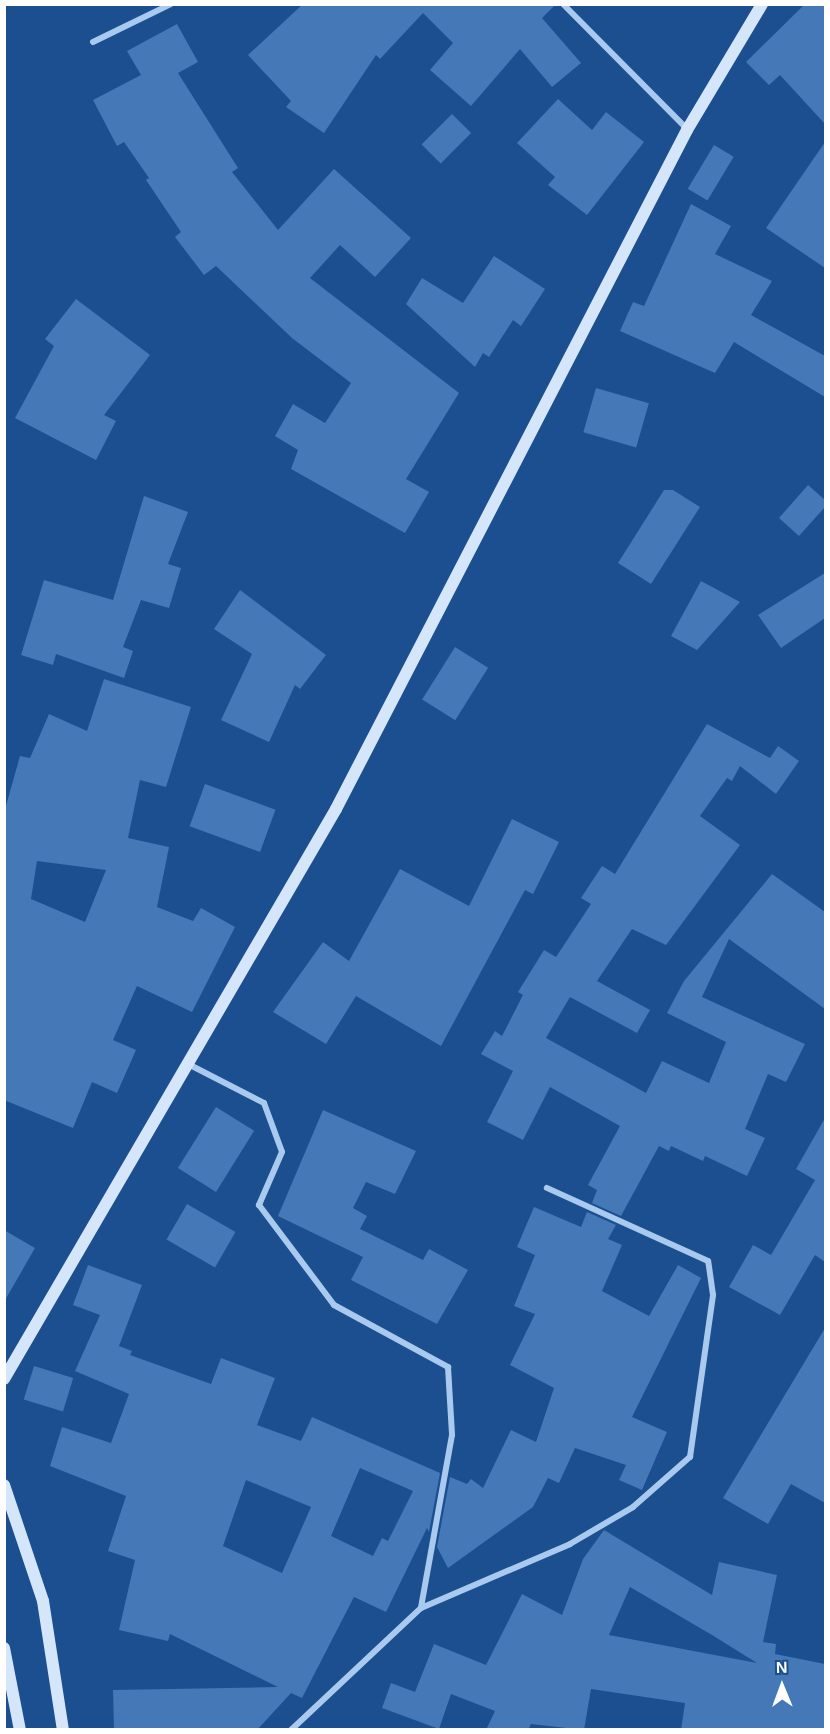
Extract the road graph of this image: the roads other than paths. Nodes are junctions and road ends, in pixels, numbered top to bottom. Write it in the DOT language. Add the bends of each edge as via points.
graph roads {
  1 [pos="171,4"];
  2 [pos="563,4"];
  3 [pos="762,4"];
  4 [pos="93,42"];
  5 [pos="687,130"];
  6 [pos="190,1065"];
  7 [pos="547,1188"];
  8 [pos="4,1379"];
  9 [pos="4,1485"];
  10 [pos="421,1608"];
  11 [pos="4,1648"];
  12 [pos="20,1730"];
  13 [pos="63,1730"];
  14 [pos="291,1730"];
  1 -- 4 [label="street"];
  2 -- 5 [label="street"];
  3 -- 5 [label="street"];
  5 -- 6 [label="street" via="422,649"];
  6 -- 8 [label="street"];
  6 -- 10 [label="street" via="264,1103 282,1152 259,1205 334,1305 447,1366 452,1435"];
  7 -- 10 [label="street" via="708,1261 712,1295 690,1457 633,1507 570,1544"];
  9 -- 13 [label="street" via="43,1601"];
  10 -- 14 [label="street"];
  11 -- 12 [label="street"];
}
